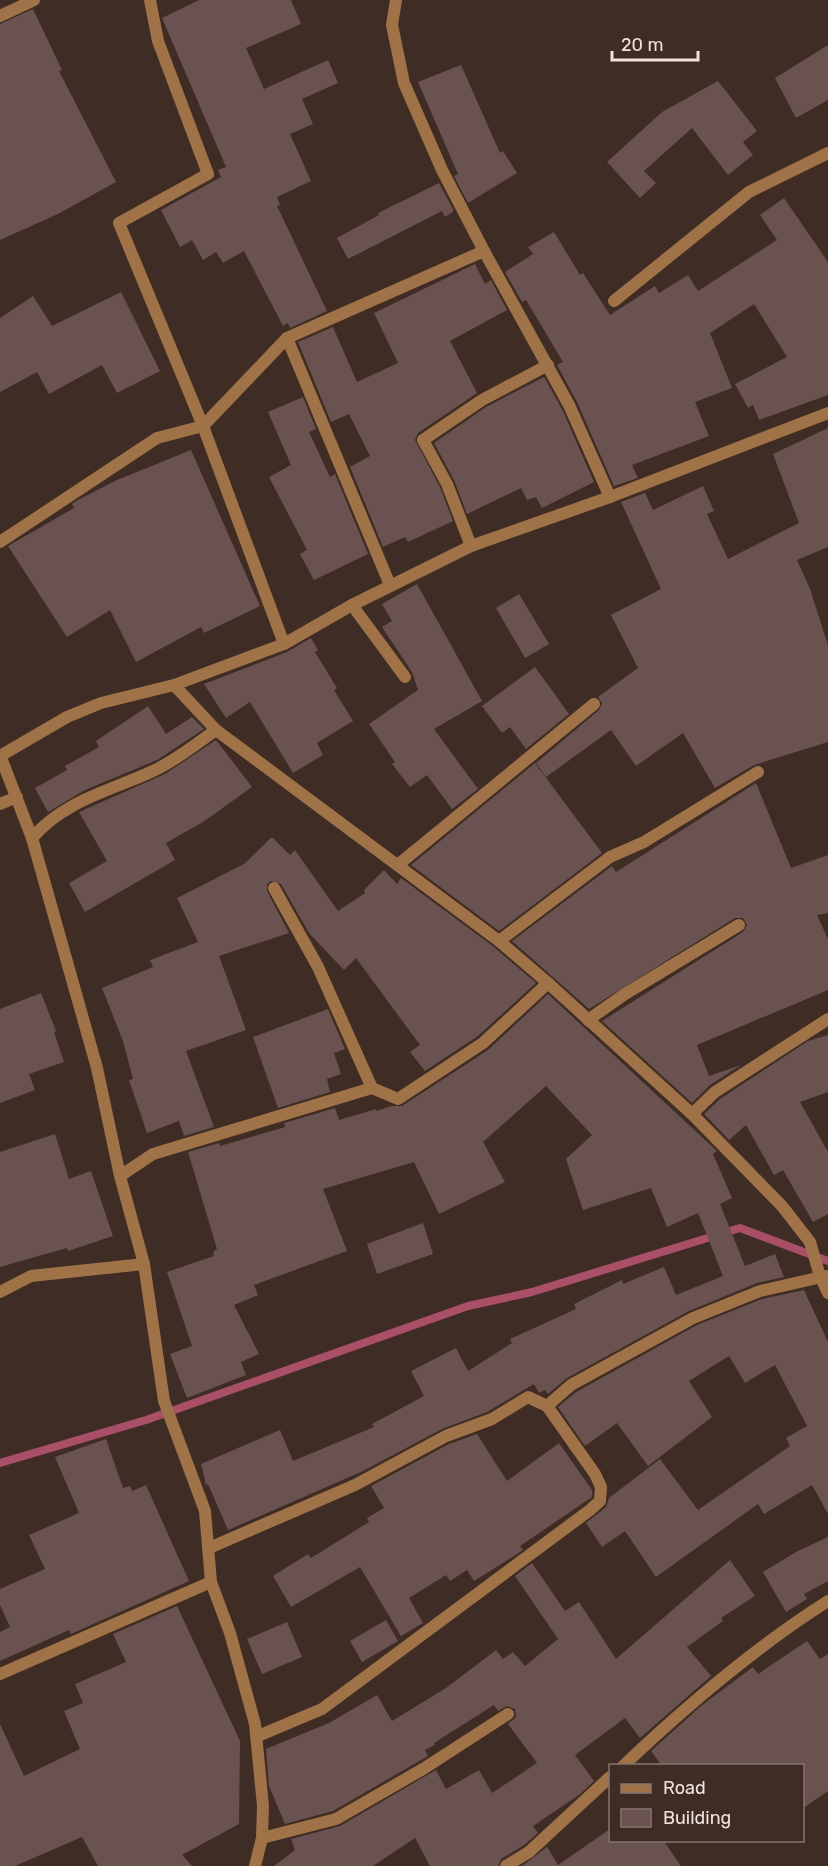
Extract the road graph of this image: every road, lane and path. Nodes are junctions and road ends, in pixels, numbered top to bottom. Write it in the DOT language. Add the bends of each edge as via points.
graph roads {
  1 [pos="34,0"];
  2 [pos="150,0"];
  3 [pos="396,0"];
  4 [pos="0,16"];
  5 [pos="828,153"];
  6 [pos="484,251"];
  7 [pos="614,300"];
  8 [pos="287,338"];
  9 [pos="548,365"];
  10 [pos="828,413"];
  11 [pos="203,426"];
  12 [pos="610,497"];
  13 [pos="0,542"];
  14 [pos="471,546"];
  15 [pos="390,585"];
  16 [pos="352,605"];
  17 [pos="284,644"];
  18 [pos="405,677"];
  19 [pos="174,685"];
  20 [pos="594,704"];
  21 [pos="216,730"];
  22 [pos="0,756"];
  23 [pos="758,772"];
  24 [pos="17,797"];
  25 [pos="0,804"];
  26 [pos="32,838"];
  27 [pos="399,864"];
  28 [pos="274,888"];
  29 [pos="740,925"];
  30 [pos="499,941"];
  31 [pos="548,983"];
  32 [pos="828,1019"];
  33 [pos="588,1020"];
  34 [pos="372,1088"];
  35 [pos="692,1114"];
  36 [pos="120,1176"];
  37 [pos="144,1264"];
  38 [pos="824,1276"];
  39 [pos="0,1292"];
  40 [pos="828,1293"];
  41 [pos="547,1406"];
  42 [pos="209,1548"];
  43 [pos="211,1582"];
  44 [pos="828,1601"];
  45 [pos="0,1674"];
  46 [pos="508,1714"];
  47 [pos="258,1736"];
  48 [pos="624,1764"];
  49 [pos="609,1778"];
  50 [pos="262,1838"];
  51 [pos="255,1866"];
  52 [pos="506,1866"];
  1 -- 4 [label="street"];
  2 -- 11 [label="street" via="158,41 208,174 119,223"];
  3 -- 6 [label="street" via="392,26 404,83 442,170"];
  5 -- 7 [label="street" via="748,192"];
  6 -- 8 [label="street"];
  6 -- 9 [label="street"];
  8 -- 11 [label="street"];
  8 -- 15 [label="street"];
  9 -- 12 [label="street"];
  9 -- 14 [label="street" via="482,400 423,440 447,484"];
  10 -- 12 [label="street"];
  11 -- 13 [label="street" via="157,438"];
  11 -- 17 [label="street"];
  12 -- 14 [label="street"];
  14 -- 15 [label="street"];
  15 -- 16 [label="street"];
  16 -- 17 [label="street"];
  16 -- 18 [label="street"];
  17 -- 19 [label="street"];
  19 -- 21 [label="street"];
  19 -- 22 [label="street" via="75,713"];
  20 -- 27 [label="street"];
  21 -- 26 [label="street" via="154,771 108,788 47,820"];
  21 -- 27 [label="street"];
  22 -- 24 [label="street"];
  23 -- 30 [label="street" via="644,842 610,857"];
  24 -- 25 [label="street"];
  24 -- 26 [label="street"];
  26 -- 36 [label="street" via="97,1068"];
  27 -- 30 [label="street"];
  28 -- 34 [label="street" via="318,967"];
  29 -- 33 [label="street"];
  30 -- 31 [label="street"];
  31 -- 33 [label="street"];
  31 -- 34 [label="street" via="483,1043 398,1099"];
  32 -- 35 [label="street" via="715,1092"];
  33 -- 35 [label="street"];
  34 -- 36 [label="street" via="153,1154"];
  35 -- 38 [label="street" via="782,1206 810,1242"];
  36 -- 37 [label="street"];
  37 -- 39 [label="street" via="31,1276"];
  37 -- 42 [label="street" via="164,1401 206,1511"];
  38 -- 40 [label="street"];
  38 -- 41 [label="street" via="760,1291 693,1318 571,1385"];
  41 -- 42 [label="street" via="528,1397 492,1419 446,1436 355,1485"];
  41 -- 47 [label="street" via="595,1474 601,1487 600,1501 322,1709"];
  42 -- 43 [label="street"];
  43 -- 45 [label="street"];
  43 -- 47 [label="street" via="230,1633"];
  44 -- 48 [label="street" via="783,1629"];
  46 -- 50 [label="street" via="336,1819"];
  47 -- 50 [label="street"];
  49 -- 52 [label="street" via="530,1852"];
  50 -- 51 [label="street"];
}
